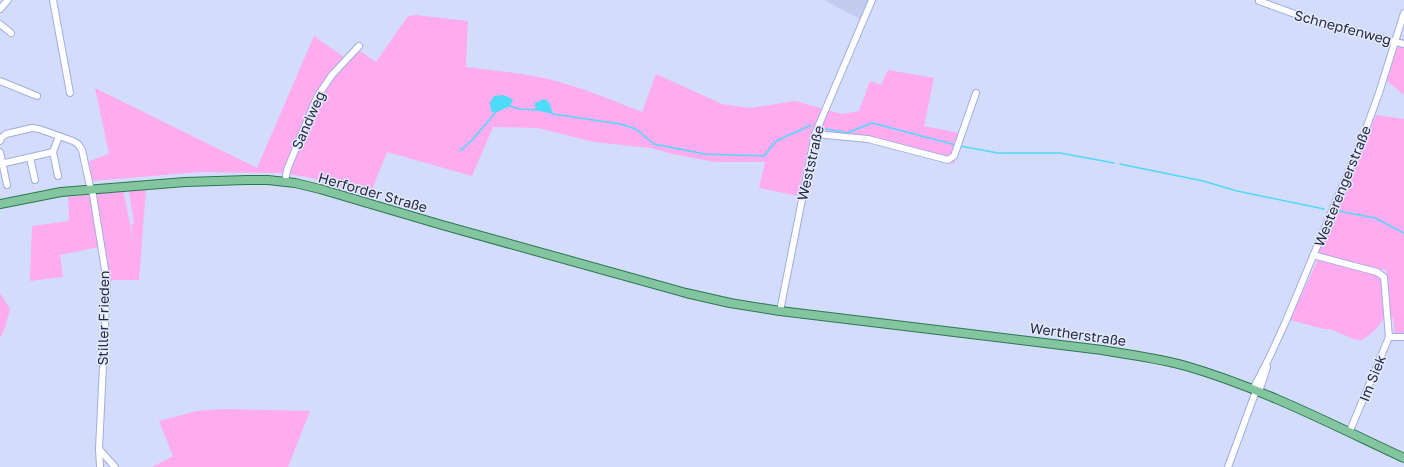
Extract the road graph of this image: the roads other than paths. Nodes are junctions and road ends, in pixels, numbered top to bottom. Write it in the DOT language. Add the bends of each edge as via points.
graph roads {
  1 [pos="8,0"];
  2 [pos="53,0"];
  3 [pos="872,0"];
  4 [pos="1259,1"];
  5 [pos="0,9"];
  6 [pos="1404,13"];
  7 [pos="0,24"];
  8 [pos="11,33"];
  9 [pos="1395,42"];
  10 [pos="1404,44"];
  11 [pos="358,46"];
  12 [pos="0,81"];
  13 [pos="70,92"];
  14 [pos="976,93"];
  15 [pos="37,96"];
  16 [pos="815,134"];
  17 [pos="58,136"];
  18 [pos="0,141"];
  19 [pos="0,152"];
  20 [pos="53,152"];
  21 [pos="30,158"];
  22 [pos="1,164"];
  23 [pos="58,176"];
  24 [pos="35,180"];
  25 [pos="285,182"];
  26 [pos="7,185"];
  27 [pos="91,189"];
  28 [pos="0,204"];
  29 [pos="1313,255"];
  30 [pos="730,303"];
  31 [pos="780,311"];
  32 [pos="1389,337"];
  33 [pos="1404,337"];
  34 [pos="1256,391"];
  35 [pos="1349,433"];
  36 [pos="99,449"];
  37 [pos="1404,458"];
  38 [pos="100,467"];
  39 [pos="115,467"];
  40 [pos="1228,467"];
  1 -- 5 [label="street"];
  2 -- 13 [label="street"];
  3 -- 16 [label="street, Weststraße"];
  4 -- 9 [label="street, Schnepfenweg" via="1317,22"];
  6 -- 9 [label="street, Westerengerstraße"];
  7 -- 8 [label="street"];
  9 -- 10 [label="street, Schnepfenweg"];
  9 -- 29 [label="street, Westerengerstraße" via="1379,93"];
  11 -- 25 [label="street, Sandweg" via="332,75 317,97 286,170"];
  12 -- 15 [label="street"];
  14 -- 16 [label="street" via="954,156 948,160 868,139"];
  16 -- 31 [label="street, Weststraße"];
  17 -- 18 [label="street, Stiller Frieden" via="32,128 6,134"];
  17 -- 20 [label="street"];
  17 -- 27 [label="street, Stiller Frieden" via="73,141 81,148"];
  19 -- 22 [label="street"];
  20 -- 21 [label="street"];
  20 -- 23 [label="street"];
  21 -- 22 [label="street"];
  21 -- 24 [label="street"];
  22 -- 26 [label="street"];
  25 -- 27 [label="main road, Herforder Straße" via="223,180"];
  25 -- 30 [label="main road, Herforder Straße" via="320,189 593,268"];
  27 -- 28 [label="main road, Herforder Straße"];
  27 -- 36 [label="street, Stiller Frieden" via="107,282"];
  29 -- 32 [label="street" via="1377,272 1384,277"];
  29 -- 34 [label="street, Westerengerstraße"];
  30 -- 31 [label="main road, Wertherstraße"];
  31 -- 34 [label="main road, Wertherstraße" via="1138,356 1184,366"];
  32 -- 33 [label="street, Im Siek"];
  32 -- 35 [label="street, Im Siek"];
  34 -- 35 [label="main road, Wertherstraße"];
  34 -- 40 [label="street, Westerengerstraße"];
  35 -- 37 [label="main road, Wertherstraße"];
  36 -- 38 [label="street, Stiller Frieden"];
  36 -- 39 [label="street"];
}
